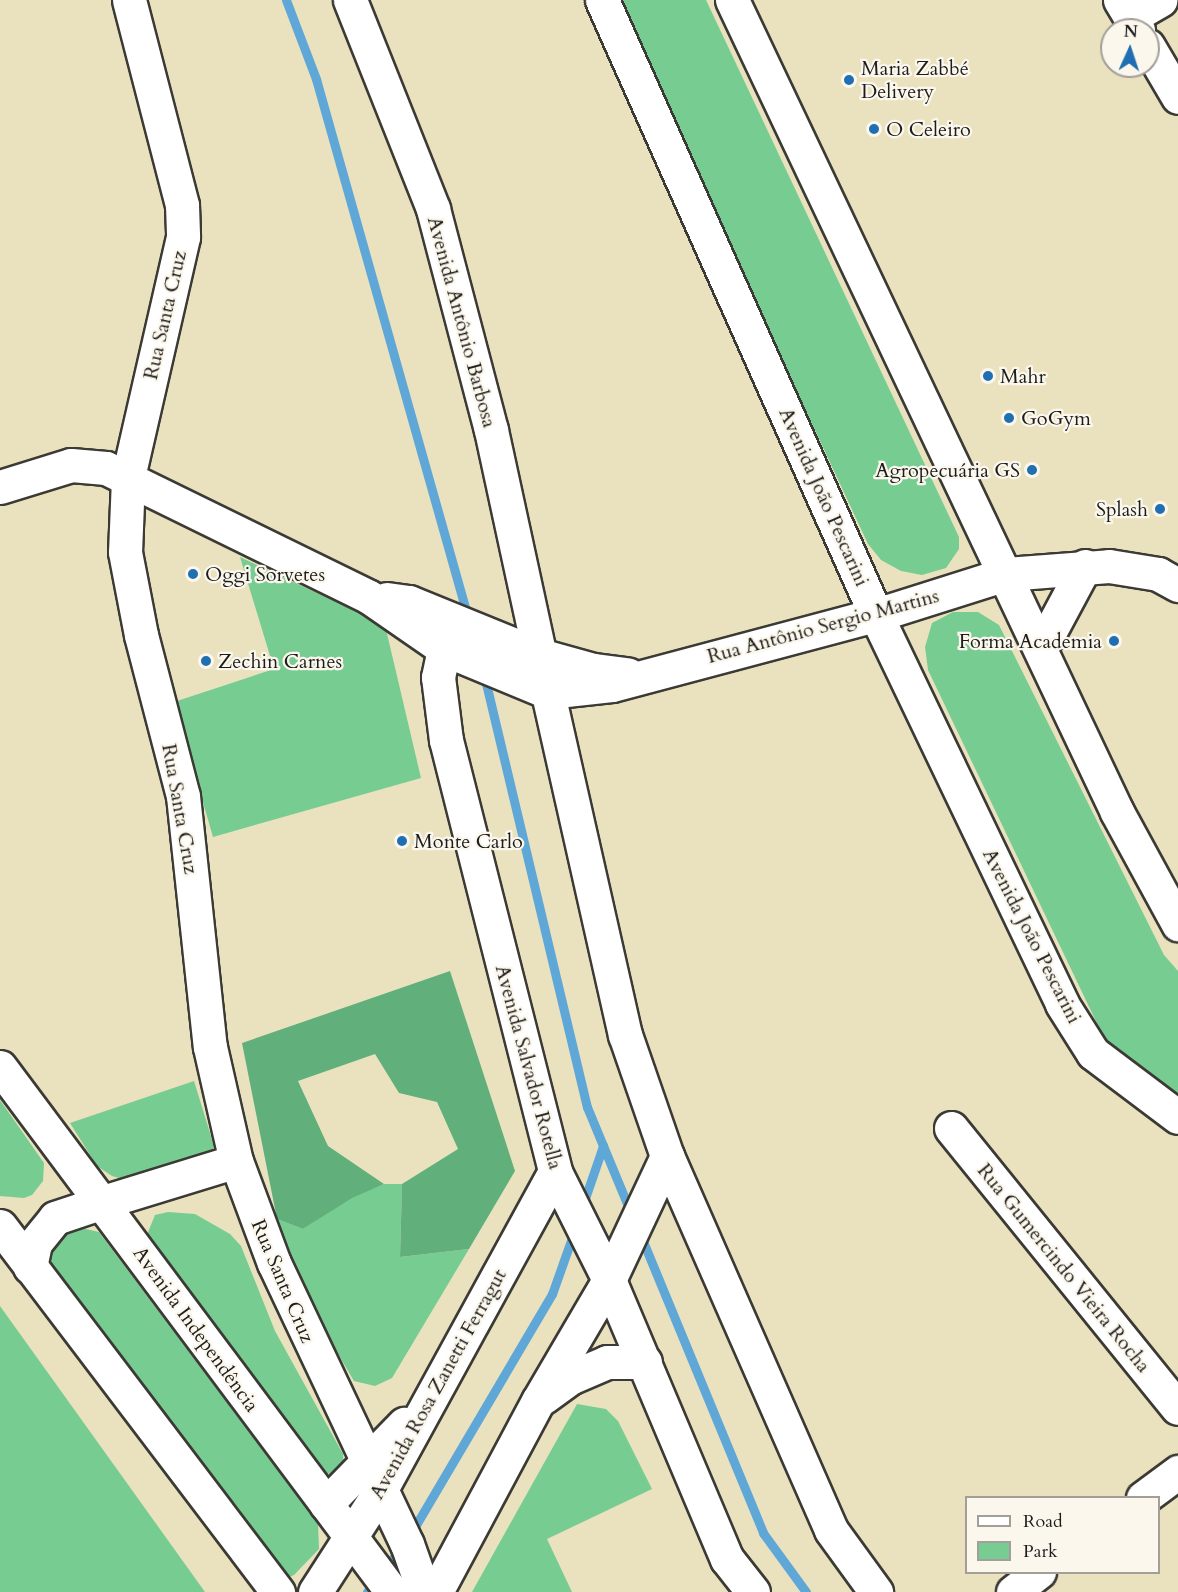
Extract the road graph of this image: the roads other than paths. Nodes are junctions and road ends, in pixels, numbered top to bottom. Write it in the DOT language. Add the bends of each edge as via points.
graph roads {
  1 [pos="129,0"];
  2 [pos="350,0"];
  3 [pos="602,0"];
  4 [pos="732,0"];
  5 [pos="1160,0"];
  6 [pos="1130,16"];
  7 [pos="1160,66"];
  8 [pos="1178,97"];
  9 [pos="128,478"];
  10 [pos="0,487"];
  11 [pos="1085,566"];
  12 [pos="1006,574"];
  13 [pos="1178,585"];
  14 [pos="369,597"];
  15 [pos="876,615"];
  16 [pos="493,634"];
  17 [pos="1041,648"];
  18 [pos="444,649"];
  19 [pos="539,655"];
  20 [pos="639,675"];
  21 [pos="548,692"];
  22 [pos="1178,924"];
  23 [pos="0,1067"];
  24 [pos="1178,1117"];
  25 [pos="951,1128"];
  26 [pos="667,1156"];
  27 [pos="236,1161"];
  28 [pos="555,1172"];
  29 [pos="103,1202"];
  30 [pos="0,1226"];
  31 [pos="30,1267"];
  32 [pos="609,1280"];
  33 [pos="645,1362"];
  34 [pos="538,1401"];
  35 [pos="1178,1408"];
  36 [pos="1178,1472"];
  37 [pos="373,1477"];
  38 [pos="1144,1496"];
  39 [pos="326,1504"];
  40 [pos="351,1539"];
  41 [pos="1037,1574"];
  42 [pos="278,1592"];
  43 [pos="315,1592"];
  44 [pos="392,1592"];
  45 [pos="424,1592"];
  46 [pos="436,1592"];
  47 [pos="753,1592"];
  48 [pos="876,1592"];
  49 [pos="1012,1592"];
  1 -- 9 [label="street, Rua Santa Cruz" via="182,205 183,237"];
  2 -- 19 [label="street, Avenida Antônio Barbosa" via="433,209 491,430"];
  3 -- 15 [label="street, Avenida João Pescarini"];
  4 -- 12 [label="street"];
  5 -- 6 [label="street"];
  7 -- 8 [label="street"];
  9 -- 10 [label="street" via="105,468 71,465"];
  9 -- 14 [label="street"];
  9 -- 27 [label="street, Rua Santa Cruz" via="125,552 141,635 183,796 210,1047"];
  11 -- 12 [label="street, Rua Antônio Sergio Martins"];
  11 -- 13 [label="street, Rua Antônio Sergio Martins" via="1158,574"];
  11 -- 17 [label="street"];
  12 -- 15 [label="street, Rua Antônio Sergio Martins"];
  12 -- 17 [label="street"];
  14 -- 16 [label="street, Rua Antônio Sergio Martins" via="409,602"];
  14 -- 18 [label="street"];
  15 -- 20 [label="street, Rua Antônio Sergio Martins"];
  15 -- 24 [label="street, Avenida João Pescarini" via="1062,1004 1093,1053"];
  16 -- 18 [label="street"];
  16 -- 19 [label="street, Rua Antônio Sergio Martins"];
  17 -- 22 [label="street" via="1117,812"];
  18 -- 21 [label="street"];
  18 -- 28 [label="street, Avenida Salvador Rotella" via="438,677 446,740"];
  19 -- 20 [label="street, Rua Antônio Sergio Martins" via="592,670"];
  19 -- 21 [label="street, Avenida Antônio Barbosa"];
  20 -- 21 [label="street, Rua Antônio Sergio Martins" via="588,690"];
  21 -- 26 [label="street" via="625,1035"];
  23 -- 29 [label="street, Avenida Independência"];
  25 -- 35 [label="street, Rua Gumercindo Vieira Rocha"];
  26 -- 32 [label="street"];
  26 -- 48 [label="street" via="831,1530"];
  27 -- 29 [label="street"];
  27 -- 37 [label="street, Rua Santa Cruz" via="309,1344"];
  28 -- 32 [label="street, Avenida Salvador Rotella"];
  28 -- 37 [label="street, Avenida Rosa Zanetti Ferragut" via="432,1395"];
  29 -- 31 [label="street" via="55,1218 35,1243"];
  29 -- 39 [label="street, Avenida Independência"];
  30 -- 31 [label="street"];
  31 -- 42 [label="street"];
  32 -- 33 [label="street, Avenida Salvador Rotella"];
  32 -- 34 [label="street"];
  33 -- 34 [label="street" via="608,1362 572,1377"];
  33 -- 47 [label="street, Avenida Salvador Rotella" via="728,1559"];
  34 -- 46 [label="street"];
  36 -- 38 [label="street"];
  37 -- 39 [label="street"];
  37 -- 40 [label="street, Avenida Rosa Zanetti Ferragut"];
  37 -- 45 [label="street, Rua Santa Cruz" via="420,1574"];
  39 -- 40 [label="street, Avenida Independência"];
  40 -- 43 [label="street, Avenida Rosa Zanetti Ferragut"];
  40 -- 44 [label="street, Avenida Independência"];
  41 -- 49 [label="street"];
}
